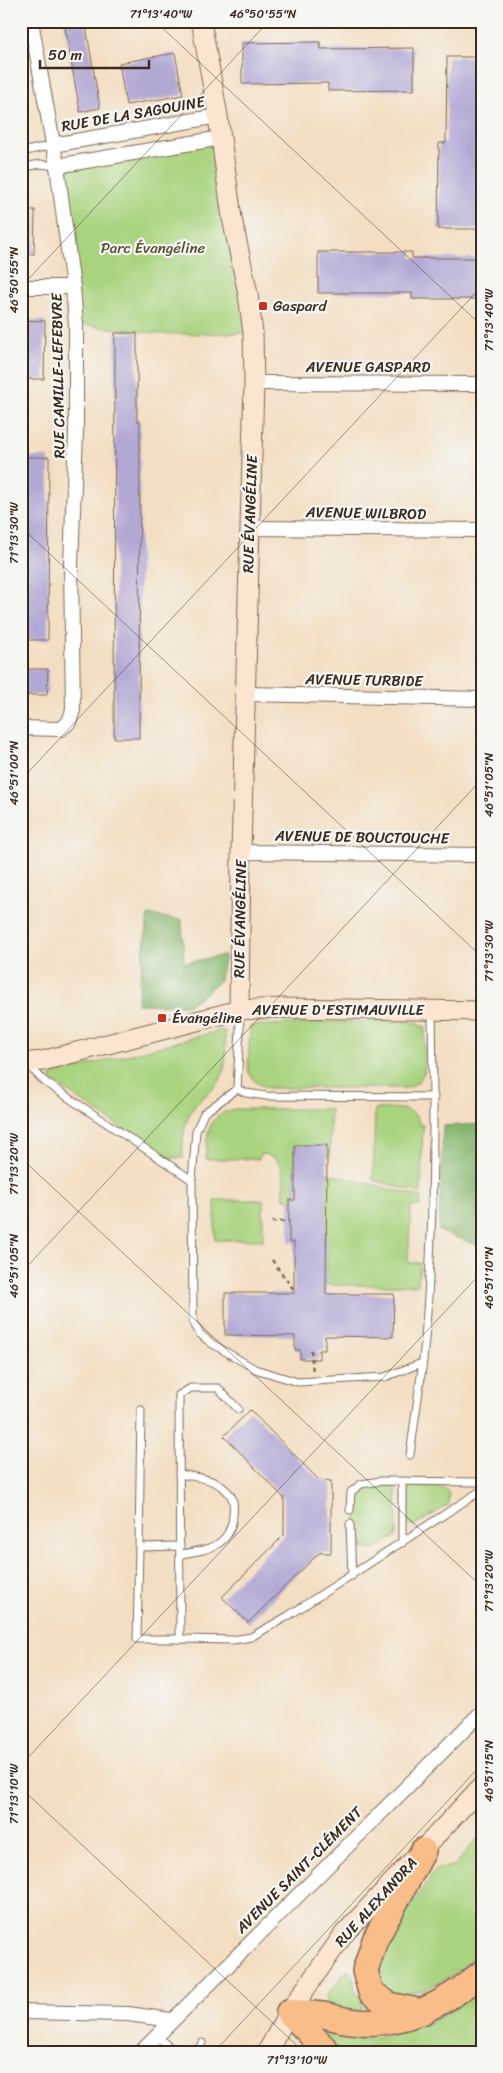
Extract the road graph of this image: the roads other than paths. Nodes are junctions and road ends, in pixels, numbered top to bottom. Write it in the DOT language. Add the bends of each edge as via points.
graph roads {
  1 [pos="31,21"];
  2 [pos="201,21"];
  3 [pos="218,116"];
  4 [pos="221,138"];
  5 [pos="54,145"];
  6 [pos="21,152"];
  7 [pos="57,166"];
  8 [pos="21,168"];
  9 [pos="21,287"];
  10 [pos="73,287"];
  11 [pos="254,383"];
  12 [pos="482,384"];
  13 [pos="250,528"];
  14 [pos="482,530"];
  15 [pos="245,694"];
  16 [pos="482,699"];
  17 [pos="21,728"];
  18 [pos="241,852"];
  19 [pos="482,855"];
  20 [pos="239,1010"];
  21 [pos="432,1010"];
  22 [pos="482,1011"];
  23 [pos="23,1062"];
  24 [pos="237,1089"];
  25 [pos="434,1097"];
  26 [pos="192,1180"];
  27 [pos="422,1363"];
  28 [pos="238,1409"];
  29 [pos="141,1410"];
  30 [pos="410,1455"];
  31 [pos="179,1474"];
  32 [pos="402,1481"];
  33 [pos="482,1482"];
  34 [pos="482,1490"];
  35 [pos="350,1510"];
  36 [pos="350,1524"];
  37 [pos="402,1543"];
  38 [pos="139,1547"];
  39 [pos="180,1550"];
  40 [pos="352,1576"];
  41 [pos="180,1639"];
  42 [pos="482,1712"];
  43 [pos="482,1786"];
  44 [pos="423,1851"];
  45 [pos="482,1973"];
  46 [pos="21,2012"];
  47 [pos="289,2012"];
  48 [pos="422,2012"];
  49 [pos="171,2020"];
  50 [pos="157,2036"];
  51 [pos="202,2042"];
  52 [pos="141,2052"];
  53 [pos="175,2052"];
  54 [pos="197,2052"];
  55 [pos="267,2052"];
  56 [pos="328,2052"];
  1 -- 5 [label="street, RUE CAMILLE-LEFEBVRE"];
  2 -- 3 [label="street, RUE ÉVANGÉLINE"];
  3 -- 4 [label="street, RUE ÉVANGÉLINE"];
  3 -- 5 [label="street, RUE DE LA SAGOUINE"];
  4 -- 7 [label="street"];
  4 -- 11 [label="street, RUE ÉVANGÉLINE" via="232,218 248,294"];
  5 -- 6 [label="lane"];
  5 -- 7 [label="street, RUE CAMILLE-LEFEBVRE"];
  7 -- 8 [label="lane" via="40,164"];
  7 -- 10 [label="street, RUE CAMILLE-LEFEBVRE"];
  9 -- 10 [label="street"];
  10 -- 17 [label="street, RUE CAMILLE-LEFEBVRE" via="76,324 73,710 69,722 61,729"];
  11 -- 12 [label="street, AVENUE GASPARD"];
  11 -- 13 [label="street, RUE ÉVANGÉLINE"];
  13 -- 14 [label="street, AVENUE WILBROD"];
  13 -- 15 [label="street, RUE ÉVANGÉLINE"];
  15 -- 16 [label="street, AVENUE TURBIDE"];
  15 -- 18 [label="street, RUE ÉVANGÉLINE"];
  18 -- 19 [label="street, AVENUE DE BOUCTOUCHE"];
  18 -- 20 [label="street, RUE ÉVANGÉLINE"];
  20 -- 21 [label="street, AVENUE D'ESTIMAUVILLE"];
  20 -- 23 [label="street, AVENUE D'ESTIMAUVILLE" via="42,1061"];
  20 -- 24 [label="lane"];
  21 -- 22 [label="street, AVENUE D'ESTIMAUVILLE"];
  21 -- 25 [label="lane"];
  23 -- 26 [label="lane" via="45,1082"];
  24 -- 25 [label="lane" via="246,1094 266,1096"];
  24 -- 26 [label="lane" via="204,1113 198,1122"];
  25 -- 27 [label="lane"];
  26 -- 27 [label="lane" via="193,1322 211,1343 255,1369 298,1382 385,1377"];
  27 -- 30 [label="lane"];
  28 -- 31 [label="lane" via="218,1388 191,1388 179,1395"];
  29 -- 38 [label="lane"];
  31 -- 39 [label="lane"];
  31 -- 39 [label="lane" via="210,1480 227,1490 234,1502 233,1524 226,1538 209,1550"];
  32 -- 33 [label="lane"];
  32 -- 35 [label="lane" via="361,1484 351,1492"];
  32 -- 37 [label="lane"];
  34 -- 37 [label="lane"];
  36 -- 40 [label="lane"];
  37 -- 40 [label="lane"];
  38 -- 39 [label="lane"];
  38 -- 41 [label="lane" via="137,1639"];
  39 -- 41 [label="lane"];
  40 -- 41 [label="lane" via="251,1637"];
  42 -- 49 [label="street, AVENUE SAINT-CLÉMENT"];
  43 -- 44 [label="street, RUE ALEXANDRA"];
  44 -- 47 [label="street, RUE ALEXANDRA" via="344,1934"];
  44 -- 48 [label="highway" via="375,1940 365,1970 371,1992 389,2005"];
  45 -- 48 [label="highway" via="461,1990"];
  46 -- 49 [label="street" via="128,2014"];
  47 -- 48 [label="highway" via="350,2022 385,2022"];
  47 -- 55 [label="street, RUE ALEXANDRA"];
  47 -- 56 [label="highway"];
  49 -- 50 [label="street, AVENUE SAINT-CLÉMENT"];
  50 -- 52 [label="street, AVENUE SAINT-CLÉMENT"];
  50 -- 53 [label="lane"];
  51 -- 54 [label="lane"];
}
